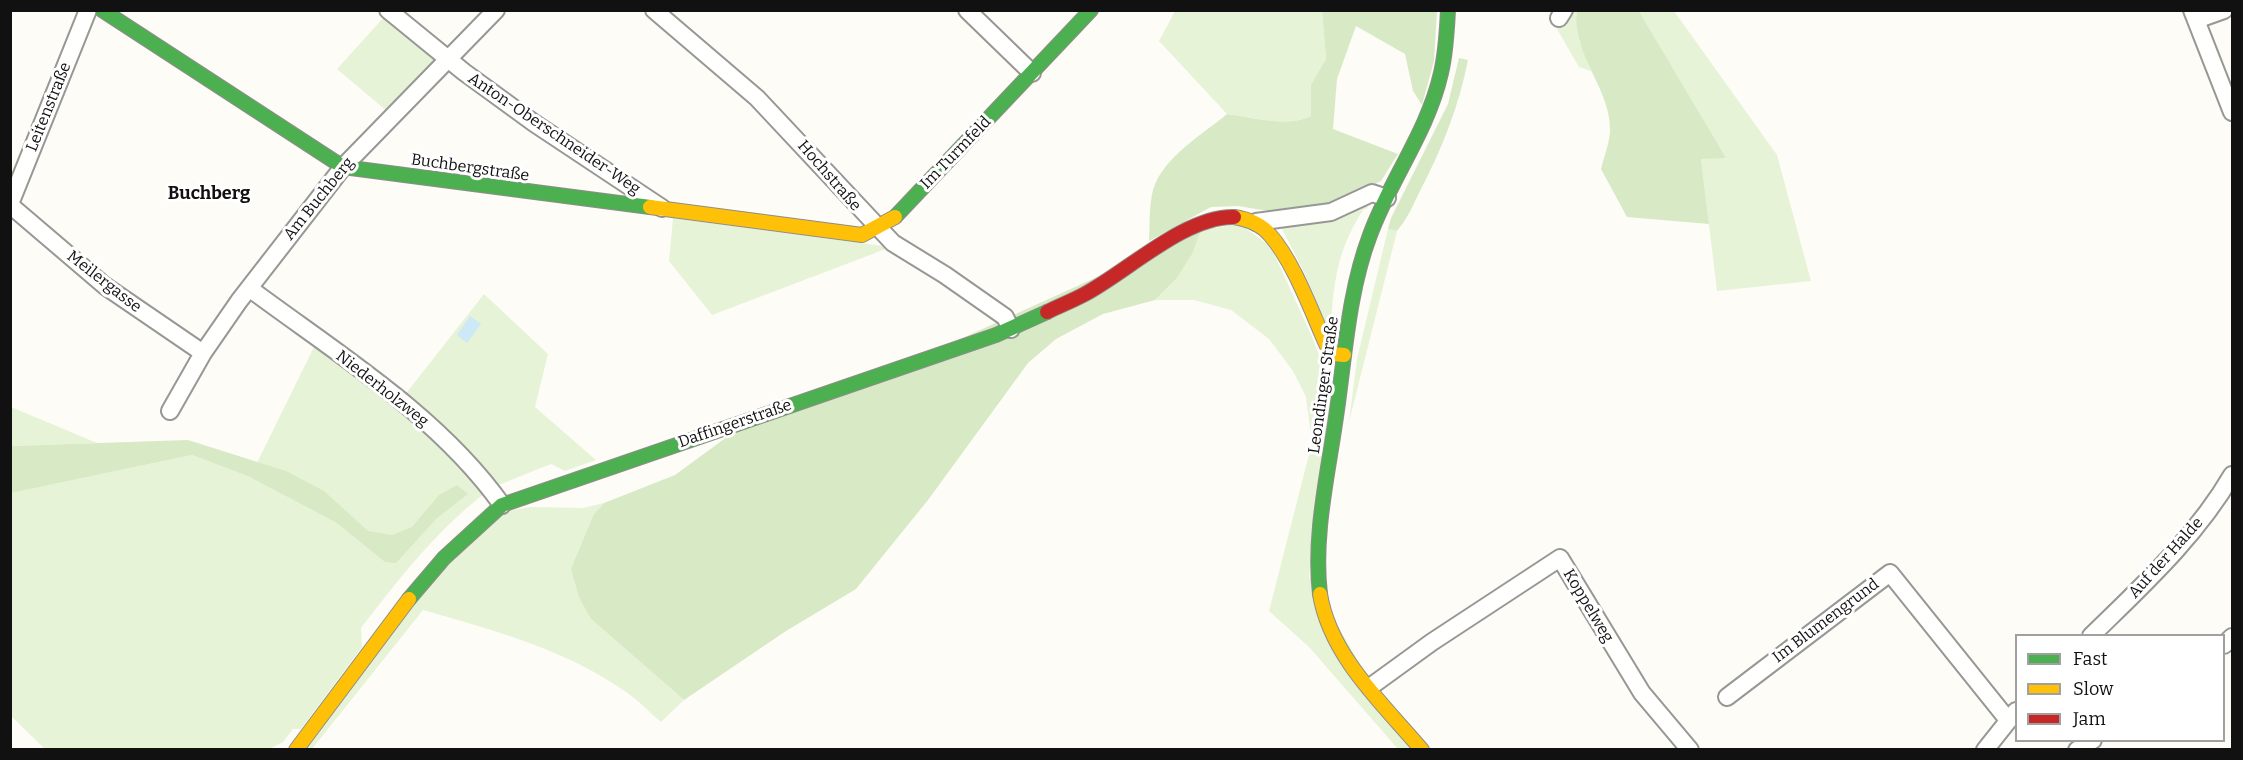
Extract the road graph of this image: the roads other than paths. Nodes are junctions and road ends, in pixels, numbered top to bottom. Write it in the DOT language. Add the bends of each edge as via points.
graph roads {
  1 [pos="88,10"];
  2 [pos="102,10"];
  3 [pos="388,10"];
  4 [pos="496,10"];
  5 [pos="654,10"];
  6 [pos="967,10"];
  7 [pos="1091,10"];
  8 [pos="1448,10"];
  9 [pos="2224,10"];
  10 [pos="2194,15"];
  11 [pos="449,59"];
  12 [pos="1032,73"];
  13 [pos="2232,112"];
  14 [pos="343,167"];
  15 [pos="1387,198"];
  16 [pos="10,205"];
  17 [pos="666,210"];
  18 [pos="1256,222"];
  19 [pos="877,227"];
  20 [pos="249,288"];
  21 [pos="1011,329"];
  22 [pos="203,353"];
  23 [pos="1344,356"];
  24 [pos="170,411"];
  25 [pos="2232,475"];
  26 [pos="502,505"];
  27 [pos="2093,634"];
  28 [pos="1370,687"];
  29 [pos="1727,697"];
  30 [pos="2012,715"];
  31 [pos="2091,742"];
  32 [pos="296,750"];
  33 [pos="1422,750"];
  34 [pos="1690,750"];
  35 [pos="1985,750"];
  36 [pos="2077,750"];
  1 -- 16 [label="street, Leitenstraße"];
  2 -- 14 [label="street, Buchbergstraße"];
  3 -- 11 [label="street, Anton-Oberschneider-Weg"];
  4 -- 11 [label="street, Am Buchberg"];
  5 -- 19 [label="street, Hochstraße" via="757,98"];
  6 -- 12 [label="street"];
  7 -- 12 [label="street, Im Turmfeld"];
  8 -- 15 [label="street, Leondinger Straße" via="1446,57 1434,101"];
  9 -- 10 [label="street"];
  10 -- 13 [label="street"];
  11 -- 14 [label="street, Am Buchberg"];
  11 -- 17 [label="street, Anton-Oberschneider-Weg" via="534,123"];
  12 -- 19 [label="street, Im Turmfeld" via="892,220"];
  14 -- 17 [label="street, Buchbergstraße"];
  14 -- 20 [label="street, Am Buchberg"];
  15 -- 18 [label="street, Daffingerstraße" via="1372,194 1331,212"];
  15 -- 23 [label="street, Leondinger Straße" via="1360,265"];
  16 -- 22 [label="street, Meilergasse" via="105,286"];
  17 -- 19 [label="street, Buchbergstraße" via="862,235"];
  18 -- 21 [label="street, Daffingerstraße" via="1232,217 1202,221 1085,294"];
  18 -- 23 [label="street" via="1283,253 1327,346 1334,354"];
  19 -- 21 [label="street, Hochstraße" via="893,243 1005,317"];
  20 -- 22 [label="street, Am Buchberg"];
  20 -- 26 [label="street, Niederholzweg" via="428,424"];
  21 -- 26 [label="street, Daffingerstraße"];
  22 -- 24 [label="street, Am Buchberg"];
  23 -- 28 [label="street, Leondinger Straße" via="1320,539 1318,583 1330,630"];
  25 -- 27 [label="street, Auf der Halde" via="2168,560"];
  26 -- 32 [label="street, Daffingerstraße" via="457,543 420,585"];
  28 -- 33 [label="street, Leondinger Straße"];
  28 -- 34 [label="street, Koppelweg" via="1450,629 1560,558 1642,693"];
  29 -- 30 [label="street, Im Blumengrund" via="1890,573"];
  30 -- 35 [label="street"];
  31 -- 36 [label="street"];
}
